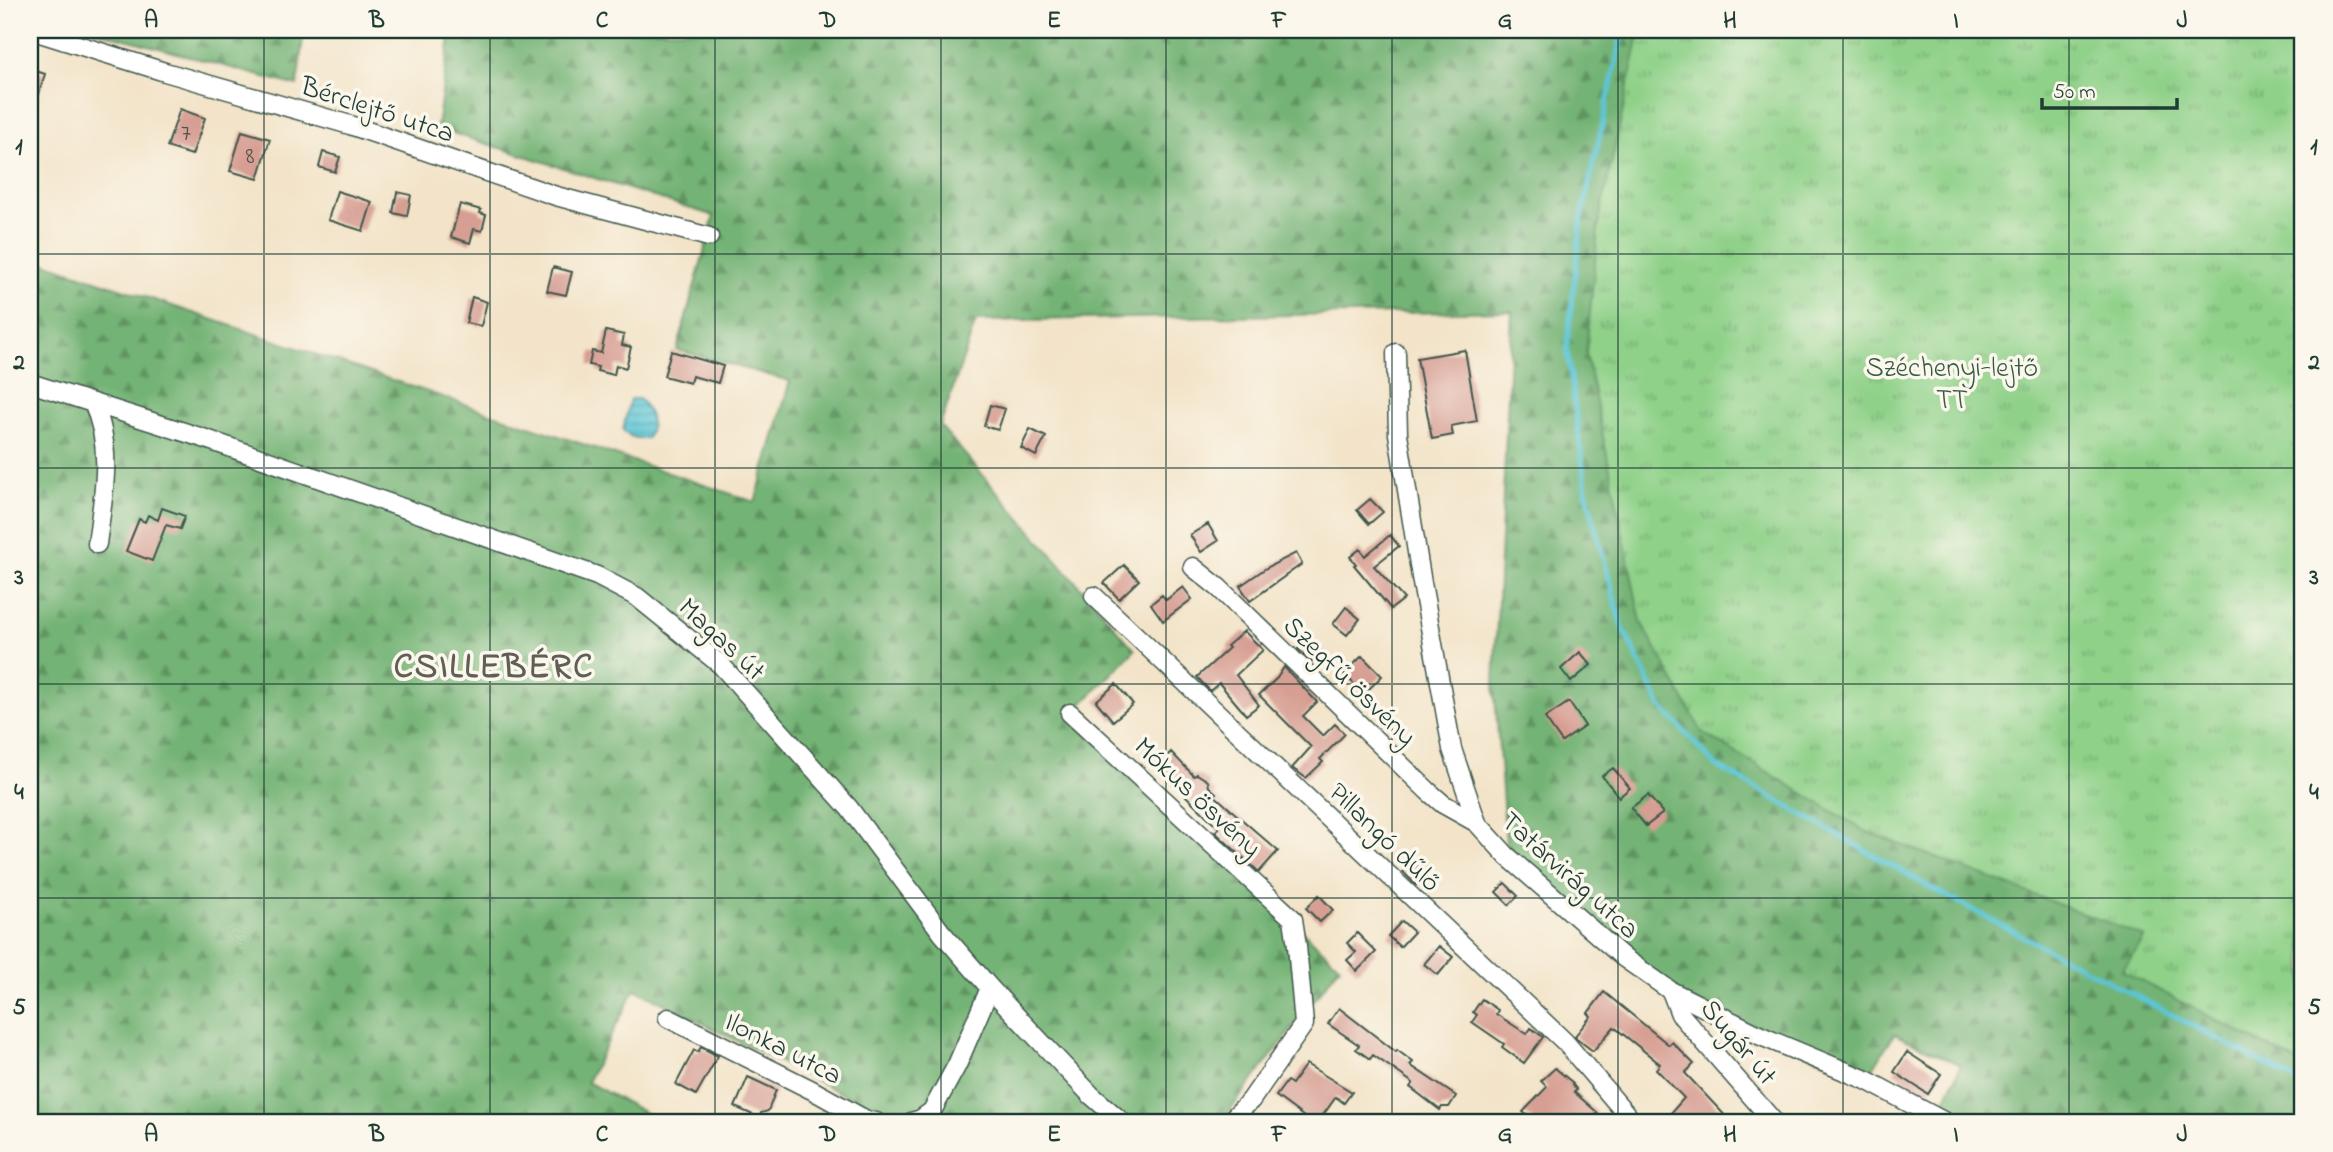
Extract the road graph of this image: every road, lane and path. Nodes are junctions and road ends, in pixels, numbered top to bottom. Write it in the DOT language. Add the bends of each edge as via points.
graph roads {
  1 [pos="30,30"];
  2 [pos="709,237"];
  3 [pos="1396,353"];
  4 [pos="30,383"];
  5 [pos="93,403"];
  6 [pos="135,417"];
  7 [pos="104,438"];
  8 [pos="97,544"];
  9 [pos="1193,567"];
  10 [pos="1094,596"];
  11 [pos="1070,713"];
  12 [pos="1478,823"];
  13 [pos="990,988"];
  14 [pos="1671,991"];
  15 [pos="668,1018"];
  16 [pos="876,1122"];
  17 [pos="911,1122"];
  18 [pos="1122,1122"];
  19 [pos="1229,1122"];
  20 [pos="1633,1122"];
  21 [pos="1774,1122"];
  22 [pos="1945,1122"];
  1 -- 2 [label="street, Bérclejtő utca" via="351,125 556,196"];
  3 -- 12 [label="street, Tatárvirág utca" via="1398,435 1422,583 1452,749"];
  4 -- 5 [label="street, Magas út"];
  5 -- 6 [label="street, Magas út"];
  5 -- 7 [label="street"];
  6 -- 7 [label="street"];
  6 -- 13 [label="street, Magas út" via="597,576 637,597 730,675 849,808 942,933"];
  7 -- 8 [label="street"];
  9 -- 12 [label="street, Szegfű ösvény" via="1428,791"];
  10 -- 20 [label="street, Pillangó dűlő" via="1565,1042"];
  11 -- 19 [label="street, Mókus ösvény" via="1293,919 1304,1024 1251,1100"];
  12 -- 14 [label="street, Tatárvirág utca" via="1507,856 1624,958"];
  13 -- 17 [label="street" via="932,1111"];
  13 -- 18 [label="street, Magas út"];
  14 -- 21 [label="street, Sugár út" via="1680,1014"];
  14 -- 22 [label="street, Tatárvirág utca" via="1761,1036 1866,1080"];
  15 -- 16 [label="street, Ilonka utca"];
}
